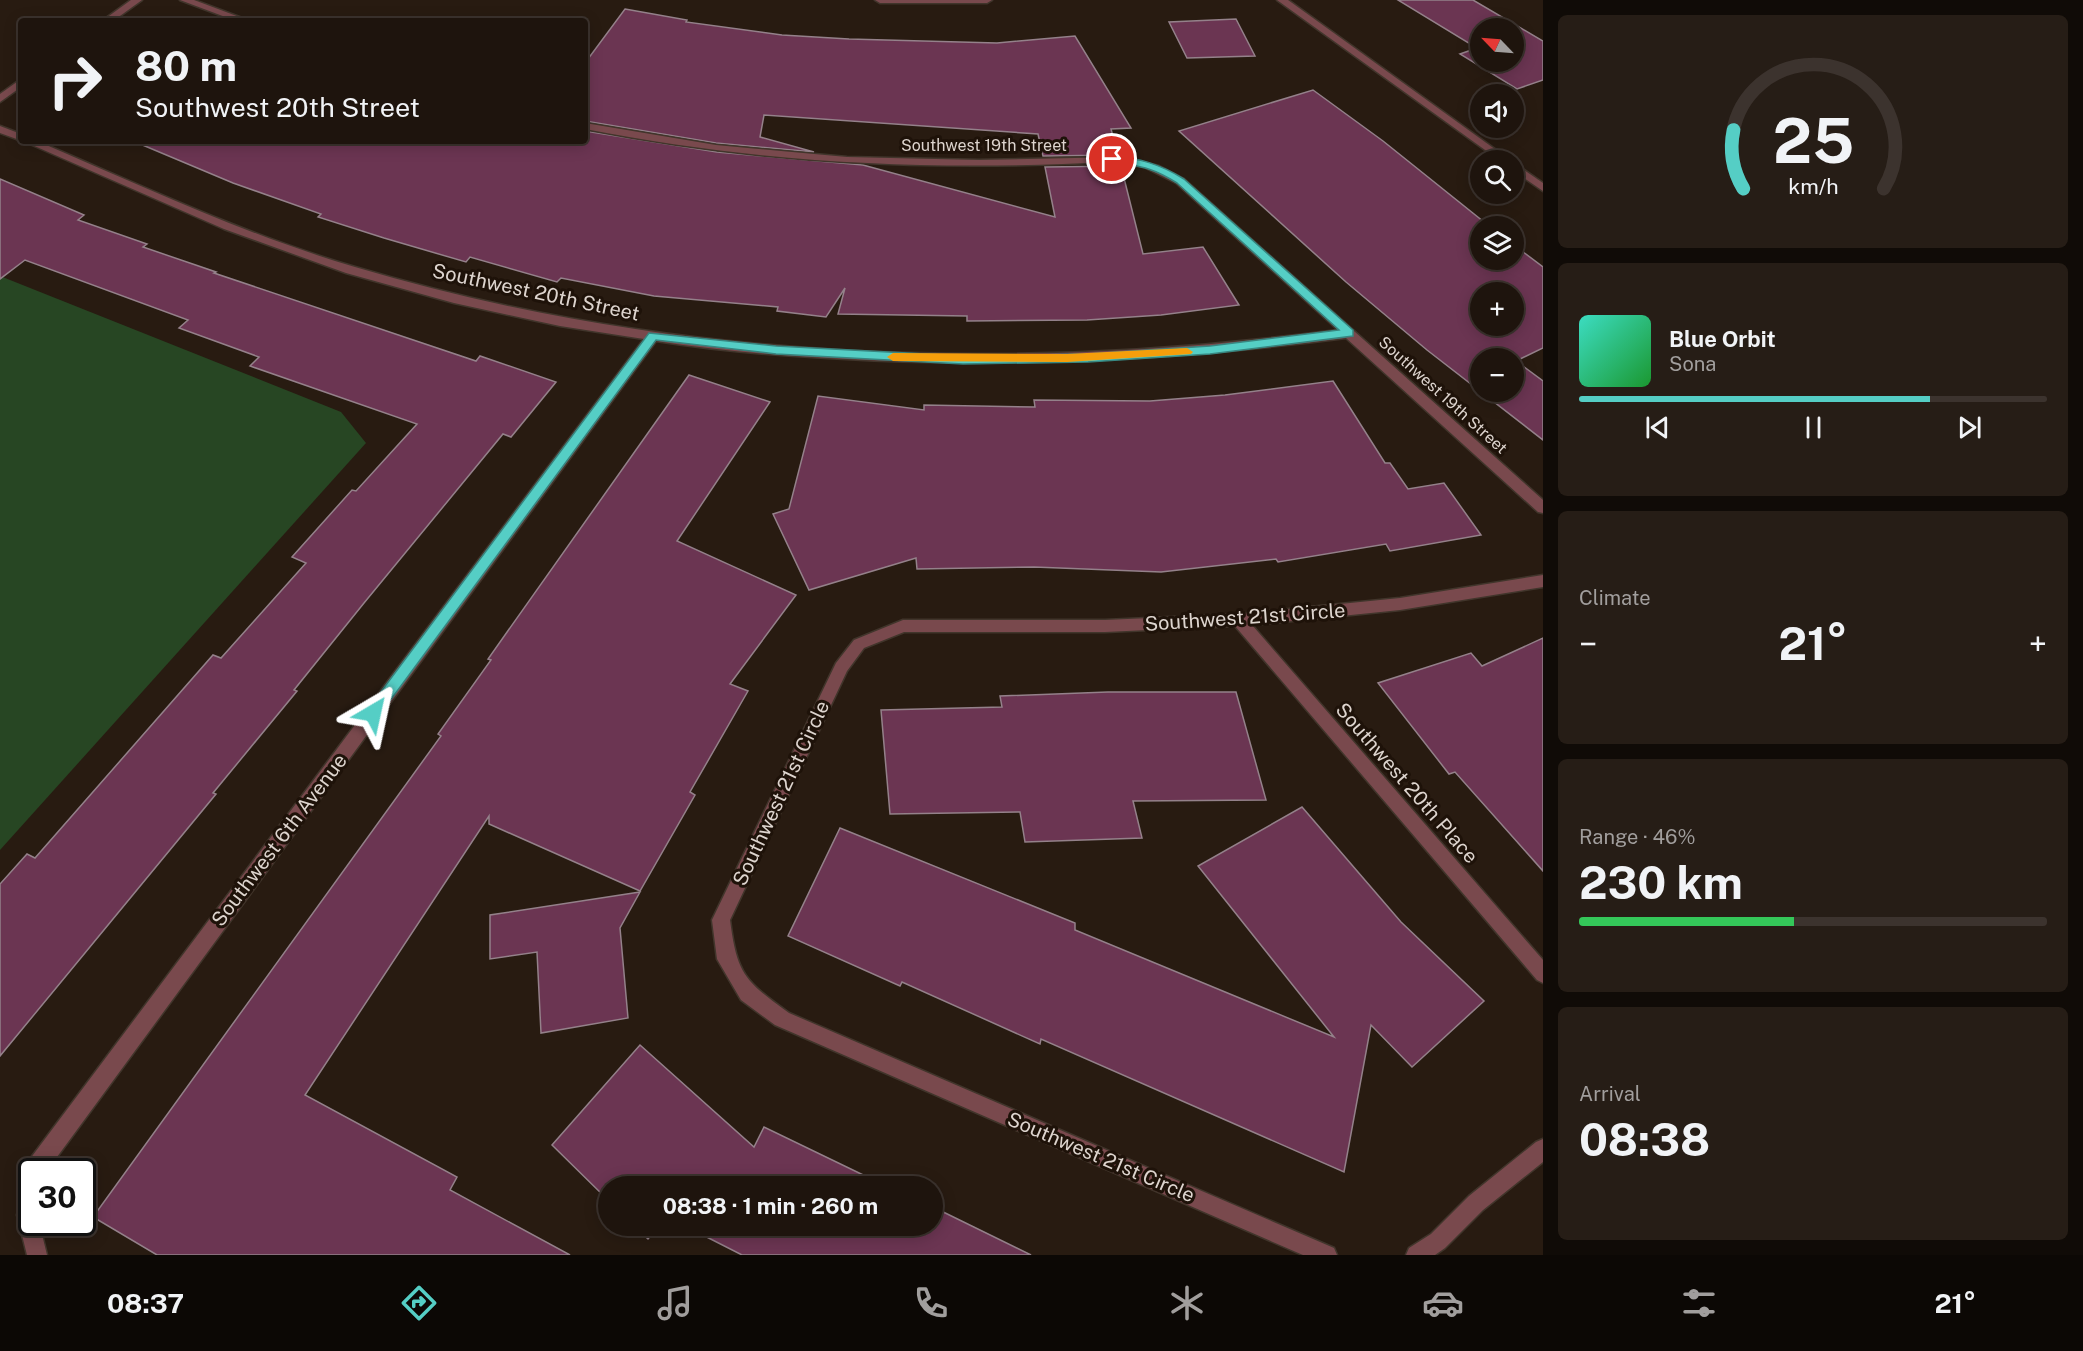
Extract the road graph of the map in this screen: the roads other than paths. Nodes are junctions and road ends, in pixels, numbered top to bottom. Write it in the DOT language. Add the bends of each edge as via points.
graph roads {
  1 [pos="137,0"];
  2 [pos="185,0"];
  3 [pos="880,0"];
  4 [pos="987,0"];
  5 [pos="1282,0"];
  6 [pos="111,18"];
  7 [pos="236,18"];
  8 [pos="18,84"];
  9 [pos="0,99"];
  10 [pos="588,127"];
  11 [pos="0,129"];
  12 [pos="18,137"];
  13 [pos="35,144"];
  14 [pos="1491,150"];
  15 [pos="1524,174"];
  16 [pos="1543,188"];
  17 [pos="1349,333"];
  18 [pos="653,336"];
  19 [pos="1543,508"];
  20 [pos="1543,581"];
  21 [pos="1239,620"];
  22 [pos="1543,974"];
  23 [pos="1543,1149"];
  24 [pos="43,1158"];
  25 [pos="32,1236"];
  26 [pos="37,1255"];
  27 [pos="1327,1255"];
  28 [pos="1416,1255"];
  1 -- 6 [label="street"];
  2 -- 7 [label="street"];
  3 -- 4 [label="street"];
  5 -- 14 [label="street"];
  8 -- 9 [label="street"];
  10 -- 17 [label="street, Southwest 19th Street" via="745,153 841,161 938,165 1137,161 1180,181"];
  11 -- 12 [label="street"];
  13 -- 18 [label="street, Southwest 20th Street" via="260,238 352,270 456,298"];
  15 -- 16 [label="street"];
  17 -- 18 [label="street, Southwest 20th Street" via="1210,350 1088,358 963,360 776,350"];
  17 -- 19 [label="street, Southwest 19th Street"];
  18 -- 24 [label="street, Southwest 6th Avenue"];
  20 -- 21 [label="street, Southwest 21st Circle" via="1400,604"];
  21 -- 22 [label="street, Southwest 20th Place"];
  21 -- 27 [label="street, Southwest 21st Circle" via="1105,626 903,626 859,644 841,667 721,921 726,959 747,994 782,1019"];
  23 -- 28 [label="street" via="1476,1203 1438,1241"];
  25 -- 26 [label="street"];
}
